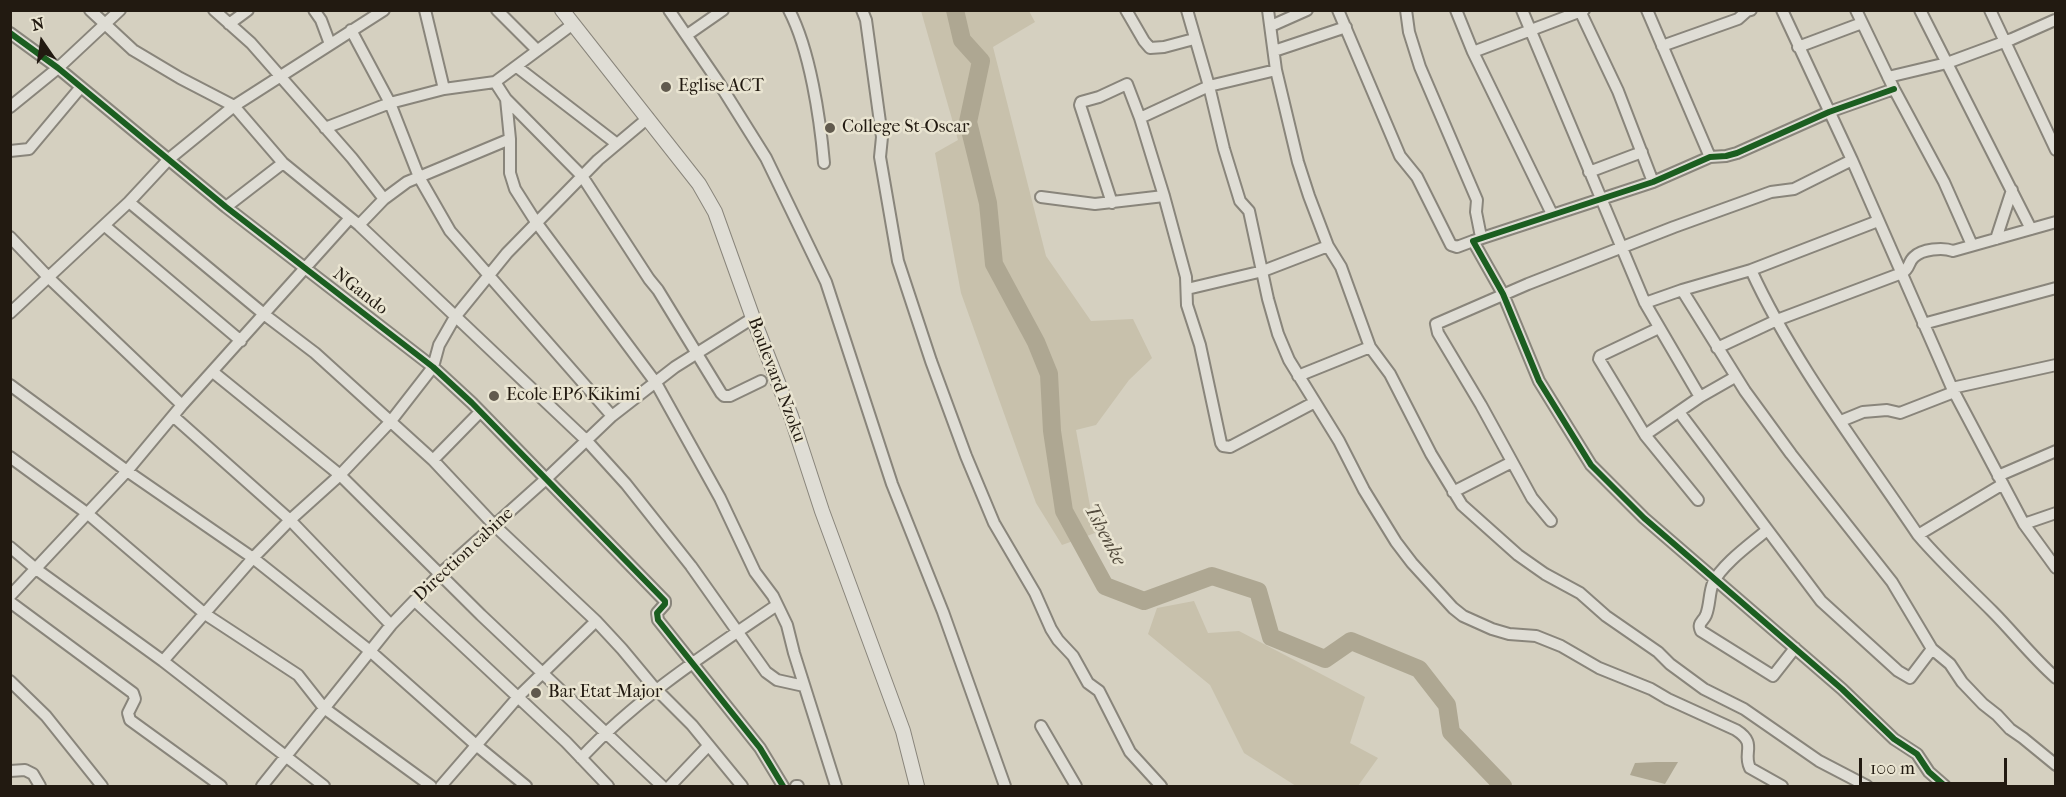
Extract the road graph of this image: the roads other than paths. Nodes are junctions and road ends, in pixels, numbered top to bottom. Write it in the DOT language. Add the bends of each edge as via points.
graph roads {
  1 [pos="90,10"];
  2 [pos="120,10"];
  3 [pos="214,10"];
  4 [pos="248,10"];
  5 [pos="314,10"];
  6 [pos="384,10"];
  7 [pos="425,10"];
  8 [pos="496,10"];
  9 [pos="669,10"];
  10 [pos="723,10"];
  11 [pos="789,10"];
  12 [pos="862,10"];
  13 [pos="1126,10"];
  14 [pos="1187,10"];
  15 [pos="1268,10"];
  16 [pos="1307,10"];
  17 [pos="1338,10"];
  18 [pos="1406,10"];
  19 [pos="1456,10"];
  20 [pos="1522,10"];
  21 [pos="1647,10"];
  22 [pos="1751,10"];
  23 [pos="1782,10"];
  24 [pos="1856,10"];
  25 [pos="1920,10"];
  26 [pos="1990,10"];
  27 [pos="2052,10"];
  28 [pos="563,11"];
  29 [pos="1582,12"];
  30 [pos="372,14"];
  31 [pos="2055,20"];
  32 [pos="1862,22"];
  33 [pos="105,24"];
  34 [pos="229,24"];
  35 [pos="573,24"];
  36 [pos="1271,26"];
  37 [pos="1347,27"];
  38 [pos="351,30"];
  39 [pos="1530,30"];
  40 [pos="10,33"];
  41 [pos="687,35"];
  42 [pos="1194,39"];
  43 [pos="2005,40"];
  44 [pos="330,44"];
  45 [pos="1662,46"];
  46 [pos="1798,47"];
  47 [pos="537,50"];
  48 [pos="1274,51"];
  49 [pos="1473,52"];
  50 [pos="1947,63"];
  51 [pos="517,67"];
  52 [pos="58,68"];
  53 [pos="1276,70"];
  54 [pos="279,77"];
  55 [pos="1888,77"];
  56 [pos="495,82"];
  57 [pos="1209,86"];
  58 [pos="81,87"];
  59 [pos="444,89"];
  60 [pos="1894,89"];
  61 [pos="506,99"];
  62 [pos="390,103"];
  63 [pos="234,106"];
  64 [pos="10,107"];
  65 [pos="1829,112"];
  66 [pos="648,118"];
  67 [pos="1140,118"];
  68 [pos="325,128"];
  69 [pos="510,139"];
  70 [pos="618,144"];
  71 [pos="2055,150"];
  72 [pos="10,151"];
  73 [pos="1642,152"];
  74 [pos="1710,157"];
  75 [pos="169,159"];
  76 [pos="1852,160"];
  77 [pos="283,163"];
  78 [pos="824,163"];
  79 [pos="1589,172"];
  80 [pos="582,176"];
  81 [pos="419,177"];
  82 [pos="1653,182"];
  83 [pos="2012,190"];
  84 [pos="1164,196"];
  85 [pos="1041,197"];
  86 [pos="384,199"];
  87 [pos="1600,199"];
  88 [pos="129,202"];
  89 [pos="1112,203"];
  90 [pos="226,207"];
  91 [pos="1552,214"];
  92 [pos="350,218"];
  93 [pos="1878,221"];
  94 [pos="536,222"];
  95 [pos="2055,222"];
  96 [pos="360,225"];
  97 [pos="105,226"];
  98 [pos="2031,229"];
  99 [pos="10,237"];
  100 [pos="1477,239"];
  101 [pos="1996,239"];
  102 [pos="1972,245"];
  103 [pos="1328,246"];
  104 [pos="1622,247"];
  105 [pos="304,268"];
  106 [pos="1751,270"];
  107 [pos="1263,271"];
  108 [pos="1902,273"];
  109 [pos="488,274"];
  110 [pos="49,278"];
  111 [pos="2055,288"];
  112 [pos="1187,289"];
  113 [pos="1682,290"];
  114 [pos="1503,294"];
  115 [pos="1645,303"];
  116 [pos="10,313"];
  117 [pos="264,315"];
  118 [pos="455,317"];
  119 [pos="753,318"];
  120 [pos="1777,320"];
  121 [pos="1923,324"];
  122 [pos="1659,328"];
  123 [pos="241,340"];
  124 [pos="1370,347"];
  125 [pos="1717,348"];
  126 [pos="697,354"];
  127 [pos="2055,365"];
  128 [pos="433,367"];
  129 [pos="213,372"];
  130 [pos="1298,376"];
  131 [pos="1735,377"];
  132 [pos="760,381"];
  133 [pos="656,383"];
  134 [pos="10,386"];
  135 [pos="1953,390"];
  136 [pos="1700,398"];
  137 [pos="1315,402"];
  138 [pos="182,405"];
  139 [pos="480,412"];
  140 [pos="1679,412"];
  141 [pos="172,416"];
  142 [pos="612,416"];
  143 [pos="1841,421"];
  144 [pos="391,422"];
  145 [pos="1645,435"];
  146 [pos="587,441"];
  147 [pos="2055,451"];
  148 [pos="10,457"];
  149 [pos="433,460"];
  150 [pos="1512,462"];
  151 [pos="127,471"];
  152 [pos="340,475"];
  153 [pos="546,479"];
  154 [pos="2000,480"];
  155 [pos="1453,492"];
  156 [pos="1698,500"];
  157 [pos="2055,513"];
  158 [pos="88,514"];
  159 [pos="290,520"];
  160 [pos="1551,521"];
  161 [pos="2024,524"];
  162 [pos="494,525"];
  163 [pos="1767,530"];
  164 [pos="1918,535"];
  165 [pos="10,547"];
  166 [pos="253,558"];
  167 [pos="2055,568"];
  168 [pos="36,569"];
  169 [pos="441,573"];
  170 [pos="1714,580"];
  171 [pos="10,596"];
  172 [pos="415,601"];
  173 [pos="10,602"];
  174 [pos="777,605"];
  175 [pos="205,614"];
  176 [pos="596,621"];
  177 [pos="391,625"];
  178 [pos="738,632"];
  179 [pos="1795,648"];
  180 [pos="1932,649"];
  181 [pos="369,651"];
  182 [pos="163,661"];
  183 [pos="693,663"];
  184 [pos="542,673"];
  185 [pos="2055,678"];
  186 [pos="10,681"];
  187 [pos="804,686"];
  188 [pos="657,689"];
  189 [pos="518,697"];
  190 [pos="324,708"];
  191 [pos="1041,726"];
  192 [pos="605,733"];
  193 [pos="476,745"];
  194 [pos="708,746"];
  195 [pos="286,756"];
  196 [pos="581,758"];
  197 [pos="2055,765"];
  198 [pos="10,771"];
  199 [pos="40,786"];
  200 [pos="102,786"];
  201 [pos="221,786"];
  202 [pos="262,786"];
  203 [pos="324,786"];
  204 [pos="431,786"];
  205 [pos="441,786"];
  206 [pos="526,786"];
  207 [pos="608,786"];
  208 [pos="662,786"];
  209 [pos="670,786"];
  210 [pos="742,786"];
  211 [pos="783,786"];
  212 [pos="836,786"];
  213 [pos="917,786"];
  214 [pos="1005,786"];
  215 [pos="1076,786"];
  216 [pos="1161,786"];
  217 [pos="1782,786"];
  218 [pos="1867,786"];
  219 [pos="1945,786"];
  1 -- 33 [label="street"];
  2 -- 33 [label="street"];
  3 -- 34 [label="street"];
  4 -- 34 [label="street"];
  5 -- 44 [label="street"];
  6 -- 30 [label="street"];
  7 -- 59 [label="street"];
  8 -- 47 [label="street"];
  9 -- 41 [label="street"];
  10 -- 41 [label="street"];
  11 -- 78 [label="street" via="803,44 821,128"];
  12 -- 216 [label="street" via="882,137 880,158 898,261 966,456 994,523 1051,629 1089,683 1099,691 1130,752"];
  13 -- 42 [label="street" via="1150,48"];
  14 -- 42 [label="street"];
  15 -- 36 [label="street"];
  16 -- 36 [label="street"];
  17 -- 37 [label="street"];
  18 -- 100 [label="street" via="1420,67 1477,200"];
  19 -- 49 [label="street"];
  20 -- 39 [label="street"];
  21 -- 45 [label="street"];
  22 -- 45 [label="street" via="1738,19"];
  23 -- 46 [label="street"];
  24 -- 32 [label="street"];
  25 -- 50 [label="street"];
  26 -- 43 [label="street"];
  27 -- 31 [label="street"];
  28 -- 35 [label="street, Boulevard Nzoku"];
  29 -- 39 [label="street"];
  29 -- 73 [label="street"];
  30 -- 38 [label="street"];
  31 -- 43 [label="street"];
  32 -- 46 [label="street"];
  32 -- 55 [label="street"];
  33 -- 52 [label="street"];
  33 -- 63 [label="street" via="133,50"];
  34 -- 54 [label="street"];
  35 -- 47 [label="street"];
  35 -- 66 [label="street, Boulevard Nzoku"];
  36 -- 48 [label="street"];
  37 -- 48 [label="street"];
  37 -- 100 [label="street" via="1400,156 1417,177 1451,245 1457,247"];
  38 -- 44 [label="street"];
  38 -- 62 [label="street"];
  39 -- 49 [label="street"];
  39 -- 79 [label="street"];
  40 -- 52 [label="street, NGando"];
  41 -- 214 [label="street" via="766,158 826,282 892,484"];
  42 -- 57 [label="street"];
  43 -- 50 [label="street"];
  43 -- 71 [label="street"];
  44 -- 54 [label="street"];
  45 -- 74 [label="street"];
  46 -- 65 [label="street"];
  47 -- 51 [label="street"];
  48 -- 53 [label="street"];
  49 -- 91 [label="street"];
  50 -- 55 [label="street"];
  50 -- 83 [label="street"];
  51 -- 56 [label="street"];
  51 -- 70 [label="street"];
  52 -- 58 [label="street, NGando"];
  52 -- 64 [label="street"];
  53 -- 57 [label="street"];
  53 -- 103 [label="street" via="1298,162"];
  54 -- 63 [label="street"];
  54 -- 68 [label="street"];
  55 -- 60 [label="street"];
  56 -- 59 [label="street"];
  56 -- 61 [label="street"];
  57 -- 67 [label="street"];
  57 -- 107 [label="street" via="1240,201 1249,211"];
  58 -- 72 [label="street" via="29,149"];
  58 -- 75 [label="street, NGando"];
  59 -- 62 [label="street"];
  60 -- 65 [label="street"];
  60 -- 102 [label="street" via="1944,182"];
  61 -- 69 [label="street"];
  61 -- 80 [label="street"];
  62 -- 68 [label="street"];
  62 -- 81 [label="street"];
  63 -- 75 [label="street"];
  63 -- 77 [label="street"];
  65 -- 74 [label="street" via="1737,153"];
  65 -- 76 [label="street"];
  66 -- 70 [label="street"];
  66 -- 119 [label="street, Boulevard Nzoku" via="708,198"];
  67 -- 84 [label="street"];
  67 -- 89 [label="street" via="1127,84 1080,105"];
  68 -- 86 [label="street"];
  69 -- 81 [label="street"];
  69 -- 94 [label="street" via="511,180"];
  70 -- 80 [label="street"];
  73 -- 79 [label="street"];
  73 -- 82 [label="street"];
  74 -- 82 [label="street"];
  75 -- 88 [label="street"];
  75 -- 90 [label="street, NGando"];
  76 -- 93 [label="street"];
  76 -- 104 [label="street" via="1794,189 1771,192"];
  77 -- 90 [label="street"];
  77 -- 92 [label="street"];
  79 -- 87 [label="street"];
  80 -- 94 [label="street"];
  80 -- 126 [label="street"];
  81 -- 86 [label="street"];
  81 -- 109 [label="street" via="450,231"];
  82 -- 87 [label="street"];
  83 -- 98 [label="street"];
  83 -- 101 [label="street"];
  84 -- 89 [label="street"];
  84 -- 112 [label="street"];
  85 -- 89 [label="street"];
  86 -- 96 [label="street"];
  87 -- 91 [label="street"];
  87 -- 104 [label="street"];
  88 -- 97 [label="street"];
  88 -- 117 [label="street"];
  90 -- 105 [label="street, NGando"];
  91 -- 100 [label="street"];
  92 -- 96 [label="street"];
  92 -- 105 [label="street"];
  93 -- 106 [label="street"];
  93 -- 108 [label="street"];
  94 -- 109 [label="street"];
  94 -- 133 [label="street"];
  95 -- 98 [label="street"];
  96 -- 118 [label="street"];
  97 -- 110 [label="street"];
  97 -- 123 [label="street"];
  98 -- 101 [label="street"];
  99 -- 110 [label="street"];
  100 -- 114 [label="street"];
  101 -- 102 [label="street"];
  102 -- 108 [label="street" via="1917,255"];
  103 -- 107 [label="street"];
  103 -- 124 [label="street" via="1341,267"];
  104 -- 114 [label="street"];
  104 -- 115 [label="street"];
  105 -- 117 [label="street"];
  105 -- 128 [label="street, NGando"];
  106 -- 113 [label="street"];
  106 -- 120 [label="street"];
  107 -- 112 [label="street"];
  107 -- 130 [label="street" via="1278,334"];
  108 -- 120 [label="street"];
  108 -- 121 [label="street"];
  109 -- 118 [label="street"];
  109 -- 142 [label="street"];
  110 -- 116 [label="street"];
  110 -- 138 [label="street"];
  111 -- 121 [label="street"];
  112 -- 137 [label="street" via="1187,305 1199,339 1223,446 1230,447"];
  113 -- 115 [label="street"];
  113 -- 125 [label="street"];
  114 -- 150 [label="street" via="1441,320 1436,327"];
  114 -- 170 [label="street" via="1539,381 1591,465"];
  115 -- 122 [label="street"];
  117 -- 123 [label="street"];
  117 -- 144 [label="street" via="315,353"];
  118 -- 128 [label="street" via="439,345"];
  118 -- 146 [label="street"];
  119 -- 126 [label="street, Direction cabine"];
  119 -- 213 [label="street, Boulevard Nzoku" via="903,731"];
  120 -- 125 [label="street"];
  120 -- 143 [label="street"];
  121 -- 135 [label="street"];
  122 -- 136 [label="street"];
  122 -- 145 [label="street" via="1599,359"];
  123 -- 129 [label="street"];
  124 -- 130 [label="street"];
  124 -- 155 [label="street" via="1393,380"];
  125 -- 131 [label="street"];
  126 -- 132 [label="street" via="724,396"];
  126 -- 133 [label="street, Direction cabine"];
  127 -- 135 [label="street"];
  128 -- 139 [label="street, NGando"];
  128 -- 144 [label="street"];
  129 -- 138 [label="street"];
  129 -- 152 [label="street"];
  130 -- 137 [label="street"];
  131 -- 136 [label="street"];
  131 -- 180 [label="street" via="1892,582"];
  133 -- 142 [label="street, Direction cabine"];
  133 -- 174 [label="street" via="720,498 755,572"];
  134 -- 151 [label="street"];
  135 -- 143 [label="street" via="1900,413 1863,412"];
  135 -- 154 [label="street"];
  136 -- 140 [label="street"];
  137 -- 217 [label="street" via="1396,542 1462,616 1492,629 1536,636 1561,646 1599,668 1736,730 1749,743 1750,768"];
  138 -- 141 [label="street"];
  139 -- 149 [label="street"];
  139 -- 153 [label="street, NGando"];
  140 -- 145 [label="street"];
  140 -- 163 [label="street"];
  141 -- 151 [label="street"];
  141 -- 159 [label="street"];
  142 -- 146 [label="street, Direction cabine"];
  143 -- 164 [label="street"];
  144 -- 149 [label="street"];
  144 -- 152 [label="street"];
  145 -- 156 [label="street"];
  146 -- 153 [label="street, Direction cabine"];
  146 -- 178 [label="street" via="655,520"];
  147 -- 154 [label="street"];
  148 -- 158 [label="street"];
  149 -- 162 [label="street"];
  150 -- 155 [label="street"];
  150 -- 160 [label="street" via="1532,498"];
  151 -- 158 [label="street"];
  151 -- 166 [label="street"];
  152 -- 159 [label="street"];
  152 -- 169 [label="street"];
  153 -- 162 [label="street, Direction cabine"];
  153 -- 183 [label="street, NGando" via="665,603 656,616"];
  154 -- 161 [label="street"];
  154 -- 164 [label="street"];
  155 -- 218 [label="street" via="1474,517 1518,555 1580,593 1704,689 1753,714 1819,761"];
  157 -- 161 [label="street"];
  158 -- 168 [label="street"];
  158 -- 175 [label="street"];
  159 -- 166 [label="street"];
  159 -- 177 [label="street"];
  161 -- 167 [label="street"];
  162 -- 169 [label="street, Direction cabine"];
  162 -- 176 [label="street"];
  163 -- 170 [label="street"];
  163 -- 180 [label="street" via="1821,601 1907,677"];
  164 -- 185 [label="street"];
  165 -- 168 [label="street"];
  166 -- 175 [label="street"];
  166 -- 181 [label="street"];
  168 -- 171 [label="street"];
  168 -- 182 [label="street"];
  169 -- 172 [label="street, Direction cabine"];
  169 -- 184 [label="street"];
  170 -- 179 [label="street"];
  170 -- 179 [label="street" via="1707,613 1699,624 1701,631 1773,676"];
  172 -- 177 [label="street, Direction cabine"];
  172 -- 189 [label="street"];
  173 -- 201 [label="street" via="133,693 130,720"];
  174 -- 178 [label="street"];
  174 -- 187 [label="street" via="788,625"];
  175 -- 182 [label="street"];
  175 -- 190 [label="street" via="298,675"];
  176 -- 184 [label="street"];
  176 -- 188 [label="street"];
  177 -- 181 [label="street, Direction cabine"];
  178 -- 183 [label="street"];
  178 -- 187 [label="street" via="769,675"];
  179 -- 219 [label="street" via="1894,739 1917,754"];
  180 -- 197 [label="street" via="1983,704"];
  181 -- 190 [label="street, Direction cabine"];
  181 -- 193 [label="street"];
  182 -- 195 [label="street"];
  183 -- 188 [label="street"];
  183 -- 211 [label="street" via="760,748"];
  184 -- 189 [label="street"];
  184 -- 192 [label="street"];
  186 -- 200 [label="street" via="46,716"];
  187 -- 212 [label="street"];
  188 -- 192 [label="street"];
  188 -- 194 [label="street"];
  189 -- 193 [label="street"];
  189 -- 196 [label="street"];
  190 -- 195 [label="street, Direction cabine"];
  190 -- 204 [label="street"];
  191 -- 215 [label="street"];
  192 -- 196 [label="street"];
  192 -- 208 [label="street"];
  193 -- 205 [label="street"];
  193 -- 206 [label="street"];
  194 -- 209 [label="street"];
  194 -- 210 [label="street"];
  195 -- 202 [label="street, Direction cabine"];
  195 -- 203 [label="street"];
  196 -- 207 [label="street"];
  198 -- 199 [label="street" via="25,770 33,774"];
}
